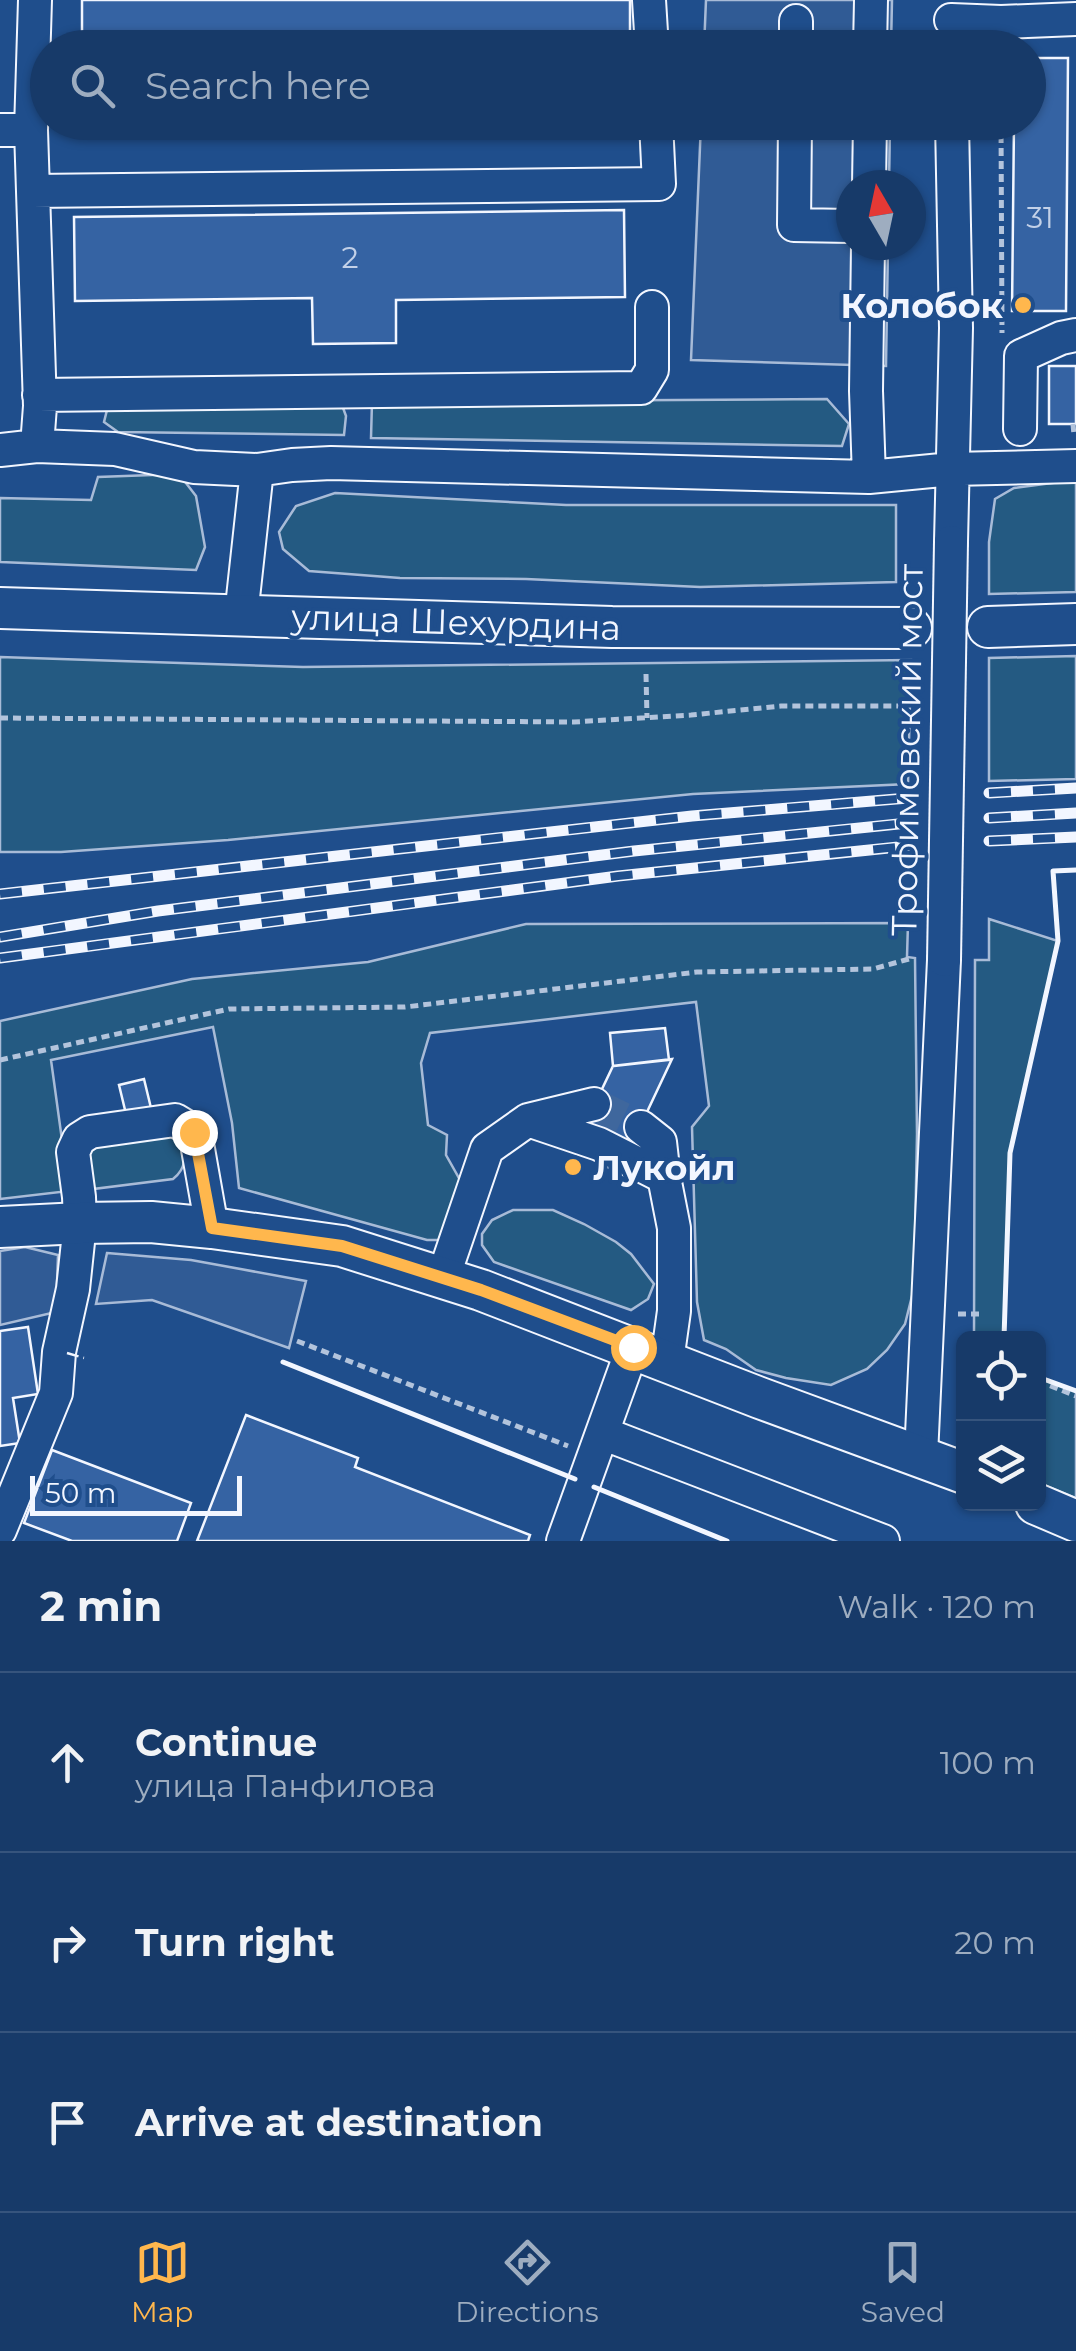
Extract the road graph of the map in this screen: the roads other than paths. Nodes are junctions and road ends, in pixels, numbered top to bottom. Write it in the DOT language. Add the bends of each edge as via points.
graph roads {
  1 [pos="36,0"];
  2 [pos="649,0"];
  3 [pos="871,0"];
  4 [pos="1076,20"];
  5 [pos="951,22"];
  6 [pos="31,30"];
  7 [pos="651,30"];
  8 [pos="870,30"];
  9 [pos="30,39"];
  10 [pos="16,130"];
  11 [pos="657,140"];
  12 [pos="795,140"];
  13 [pos="870,140"];
  14 [pos="952,140"];
  15 [pos="869,170"];
  16 [pos="33,192"];
  17 [pos="836,226"];
  18 [pos="868,260"];
  19 [pos="652,307"];
  20 [pos="1076,335"];
  21 [pos="39,395"];
  22 [pos="1020,429"];
  23 [pos="37,446"];
  24 [pos="0,450"];
  25 [pos="1075,450"];
  26 [pos="952,469"];
  27 [pos="257,470"];
  28 [pos="869,476"];
  29 [pos="0,608"];
  30 [pos="241,616"];
  31 [pos="1076,624"];
  32 [pos="988,627"];
  33 [pos="912,628"];
  34 [pos="594,1104"];
  35 [pos="528,1120"];
  36 [pos="641,1127"];
  37 [pos="664,1177"];
  38 [pos="80,1223"];
  39 [pos="0,1227"];
  40 [pos="212,1228"];
  41 [pos="444,1278"];
  42 [pos="650,1354"];
  43 [pos="598,1445"];
  44 [pos="921,1456"];
  45 [pos="956,1470"];
  46 [pos="1046,1508"];
  47 [pos="1076,1521"];
  48 [pos="0,1530"];
  49 [pos="563,1541"];
  50 [pos="883,1541"];
  1 -- 6 [label="street"];
  2 -- 7 [label="street"];
  3 -- 8 [label="street"];
  4 -- 5 [label="street"];
  9 -- 10 [label="street"];
  10 -- 16 [label="street"];
  11 -- 16 [label="street" via="660,184"];
  12 -- 17 [label="street" via="794,225"];
  13 -- 15 [label="street"];
  14 -- 26 [label="street, Трофимовский мост"];
  16 -- 21 [label="street"];
  18 -- 28 [label="street"];
  19 -- 21 [label="street" via="652,370 641,388"];
  20 -- 22 [label="street" via="1021,356"];
  21 -- 23 [label="street"];
  23 -- 24 [label="street"];
  23 -- 27 [label="street" via="115,449 194,467"];
  25 -- 26 [label="street"];
  26 -- 28 [label="street"];
  26 -- 44 [label="street, Трофимовский мост, bridge" via="944,960"];
  27 -- 28 [label="street" via="331,463"];
  27 -- 30 [label="street"];
  29 -- 30 [label="main road, улица Шехурдина"];
  30 -- 33 [label="main road, улица Шехурдина"];
  31 -- 32 [label="main road"];
  34 -- 35 [label="street"];
  35 -- 37 [label="street"];
  35 -- 41 [label="street" via="488,1148"];
  36 -- 37 [label="street" via="660,1142"];
  37 -- 42 [label="street" via="674,1228 674,1312"];
  38 -- 39 [label="main road"];
  38 -- 40 [label="main road"];
  38 -- 40 [label="street" via="73,1152 79,1140 90,1132 175,1120 194,1132"];
  38 -- 48 [label="street" via="56,1394"];
  40 -- 41 [label="main road" via="342,1246"];
  41 -- 42 [label="main road"];
  42 -- 43 [label="street"];
  42 -- 44 [label="main road"];
  43 -- 49 [label="street"];
  43 -- 50 [label="street"];
  44 -- 45 [label="main road"];
  46 -- 47 [label="main road"];
}
